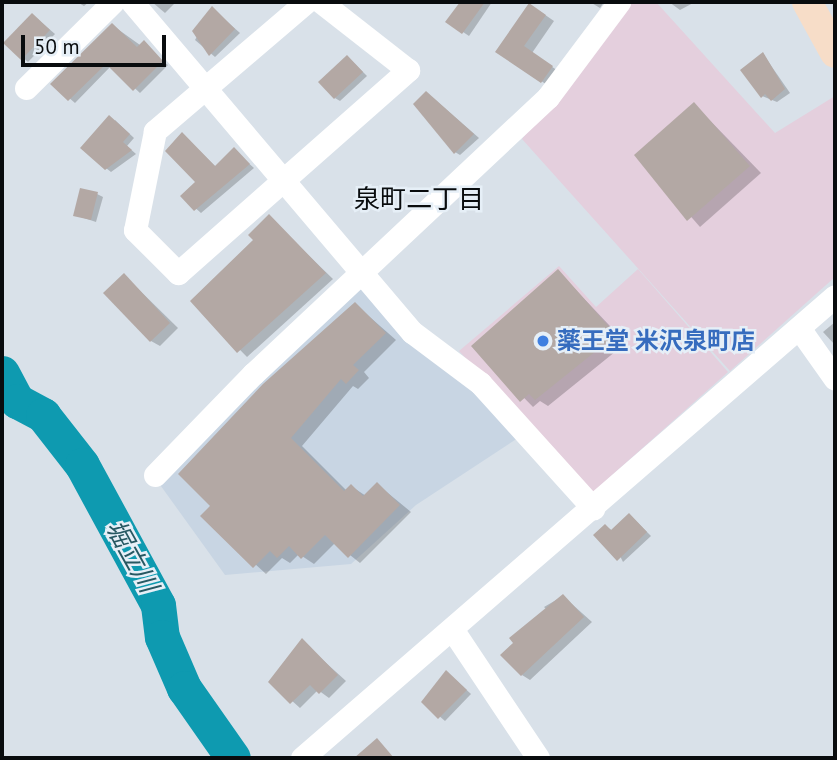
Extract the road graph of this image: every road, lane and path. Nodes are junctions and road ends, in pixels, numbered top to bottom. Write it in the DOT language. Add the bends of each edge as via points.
graph roads {
  1 [pos="113,2"];
  2 [pos="132,2"];
  3 [pos="306,2"];
  4 [pos="321,2"];
  5 [pos="619,2"];
  6 [pos="807,2"];
  7 [pos="835,53"];
  8 [pos="206,83"];
  9 [pos="26,88"];
  10 [pos="285,177"];
  11 [pos="362,274"];
  12 [pos="835,296"];
  13 [pos="799,328"];
  14 [pos="835,379"];
  15 [pos="155,475"];
  16 [pos="593,508"];
  17 [pos="452,629"];
  18 [pos="302,758"];
  19 [pos="538,758"];
  1 -- 9 [label="street"];
  2 -- 8 [label="street"];
  3 -- 8 [label="street"];
  4 -- 10 [label="street" via="408,70"];
  5 -- 11 [label="street" via="548,97"];
  6 -- 7 [label="main road"];
  8 -- 10 [label="street"];
  8 -- 10 [label="street" via="155,131 135,230 178,273"];
  10 -- 11 [label="street"];
  11 -- 15 [label="street"];
  11 -- 16 [label="street" via="412,332 480,383"];
  12 -- 13 [label="street"];
  13 -- 14 [label="street"];
  13 -- 16 [label="street"];
  16 -- 17 [label="street"];
  17 -- 18 [label="street"];
  17 -- 19 [label="street"];
}
